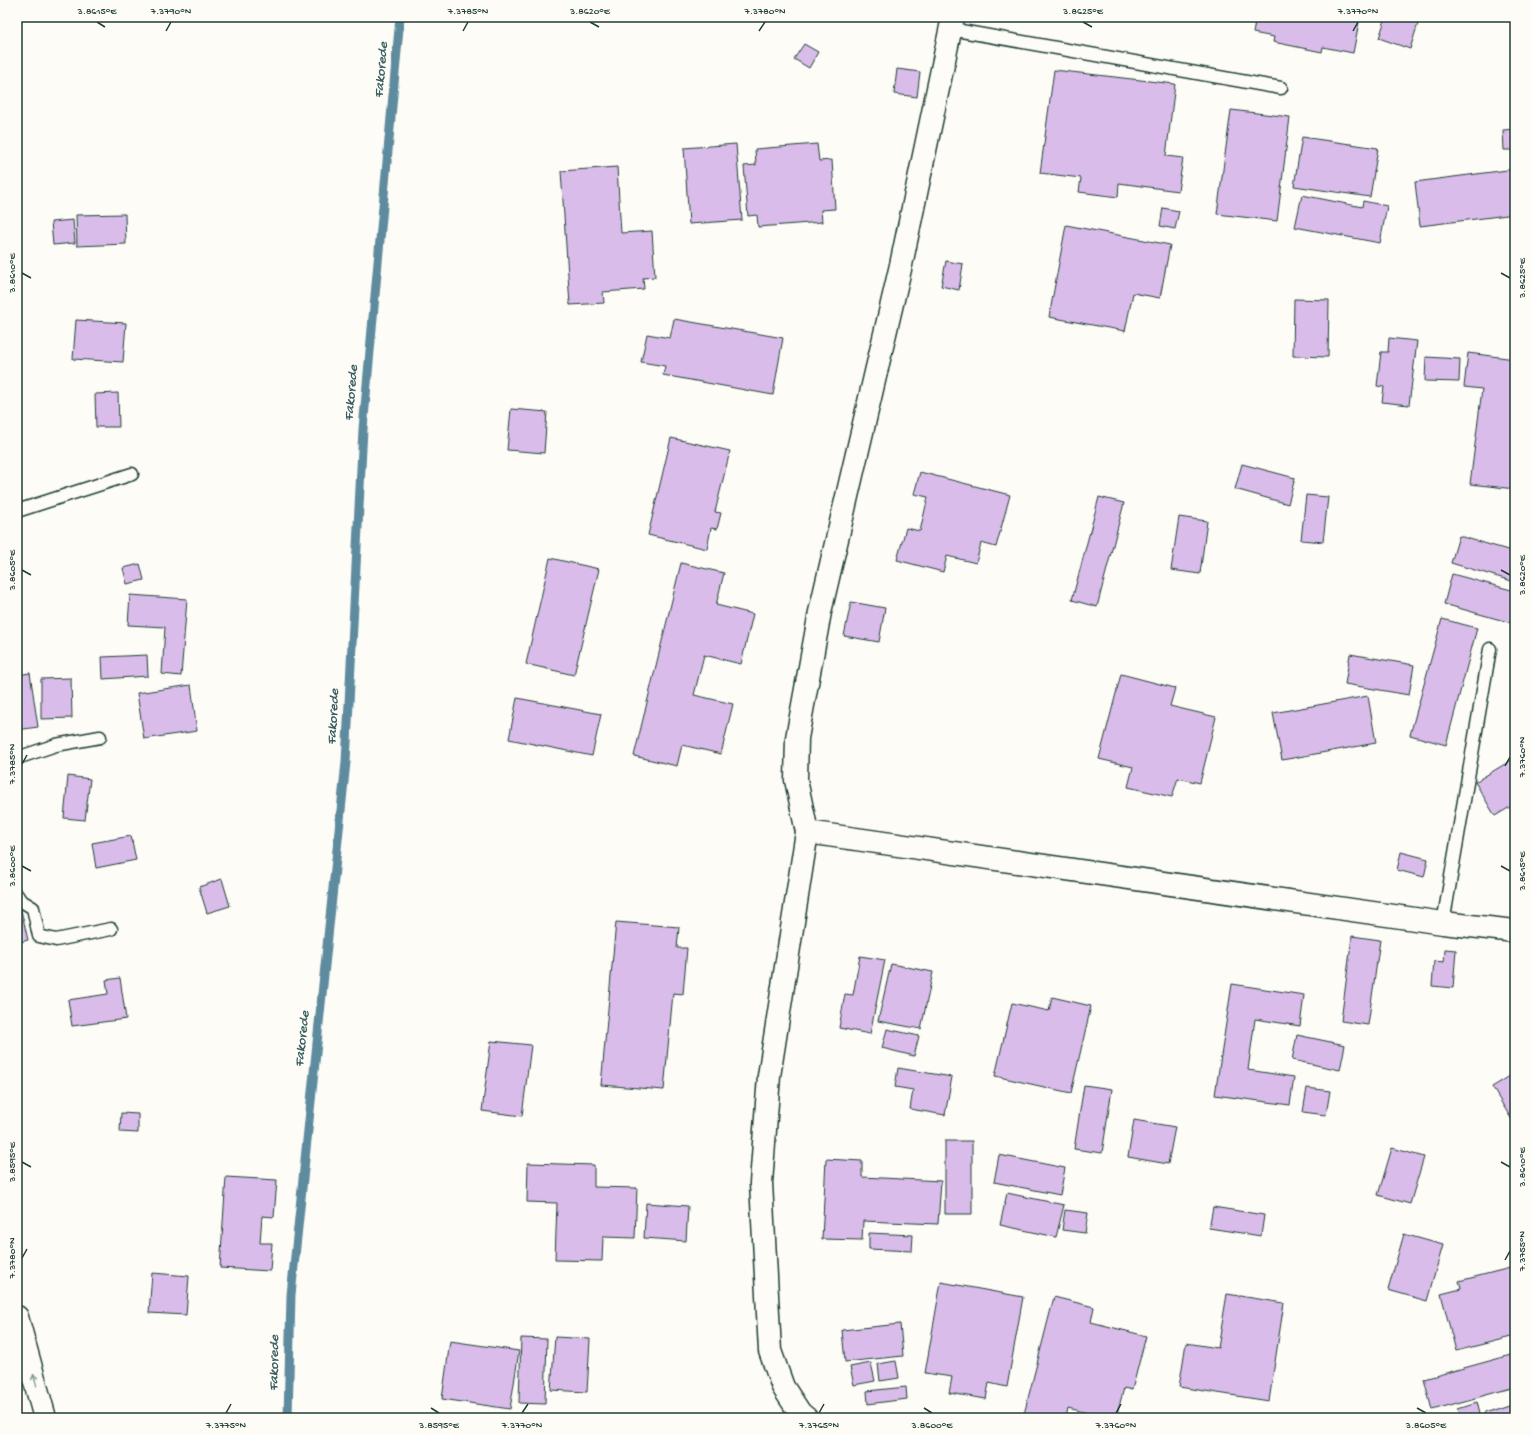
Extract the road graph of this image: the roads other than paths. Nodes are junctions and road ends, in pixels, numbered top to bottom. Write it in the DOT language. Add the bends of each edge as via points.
graph roads {
  1 [pos="952,23"];
  2 [pos="1281,88"];
  3 [pos="132,474"];
  4 [pos="17,511"];
  5 [pos="1490,649"];
  6 [pos="100,738"];
  7 [pos="17,758"];
  8 [pos="807,832"];
  9 [pos="17,895"];
  10 [pos="1443,922"];
  11 [pos="110,929"];
  12 [pos="1515,931"];
  13 [pos="17,1317"];
  14 [pos="45,1418"];
  15 [pos="806,1418"];
  1 -- 2 [label="lane"];
  1 -- 8 [label="main road" via="901,265 820,612 798,731 796,780"];
  3 -- 4 [label="lane"];
  5 -- 10 [label="lane"];
  6 -- 7 [label="lane" via="56,745"];
  8 -- 10 [label="main road"];
  8 -- 15 [label="main road" via="769,1076 761,1183 770,1351 783,1387"];
  9 -- 11 [label="lane" via="33,908 39,936 56,940"];
  10 -- 12 [label="main road"];
  14 -- 13 [label="main road, one-way"];
}
